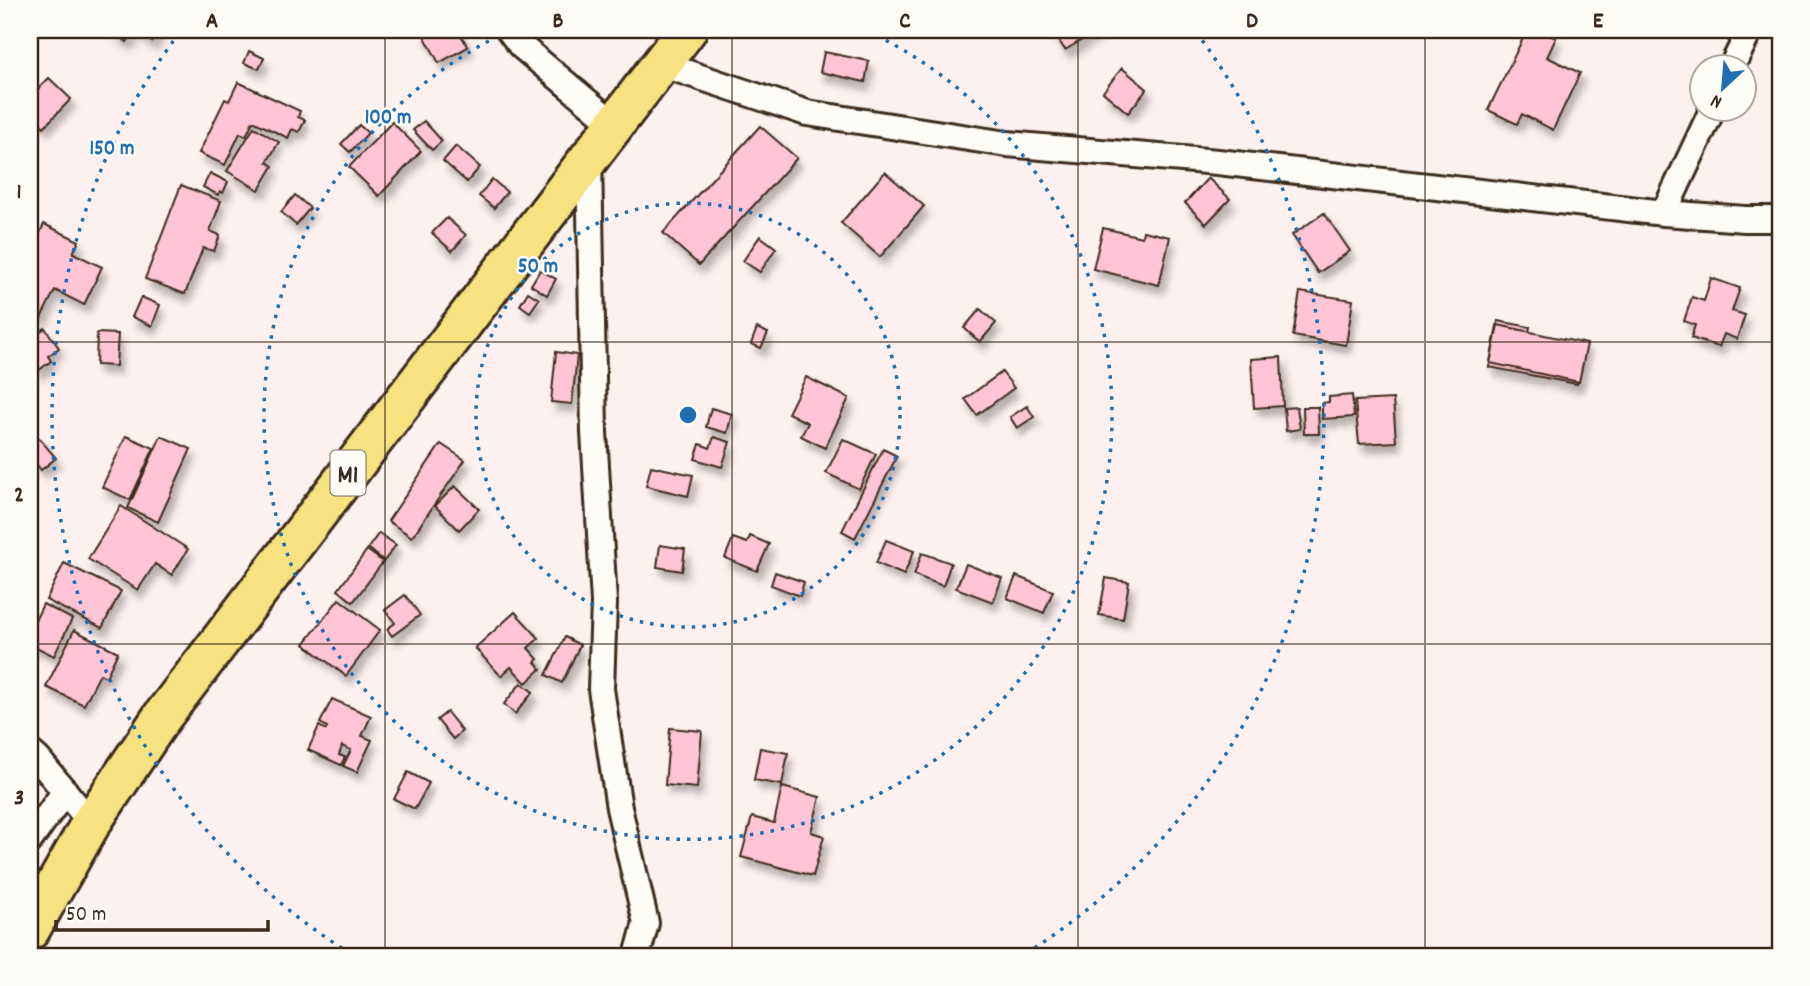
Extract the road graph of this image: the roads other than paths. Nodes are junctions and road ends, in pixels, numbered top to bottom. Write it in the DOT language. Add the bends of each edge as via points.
graph roads {
  1 [pos="509,30"];
  2 [pos="687,30"];
  3 [pos="1750,30"];
  4 [pos="1739,52"];
  5 [pos="661,64"];
  6 [pos="1706,122"];
  7 [pos="614,124"];
  8 [pos="589,156"];
  9 [pos="1664,213"];
  10 [pos="1780,219"];
  11 [pos="30,752"];
  12 [pos="65,791"];
  13 [pos="92,823"];
  14 [pos="30,841"];
  15 [pos="30,930"];
  16 [pos="637,956"];
  1 -- 7 [label="street" via="521,46"];
  2 -- 5 [label="highway, M1"];
  3 -- 4 [label="street"];
  5 -- 7 [label="highway, M1"];
  5 -- 9 [label="street" via="807,113 1007,144 1218,162"];
  6 -- 9 [label="street"];
  7 -- 8 [label="highway, M1"];
  8 -- 13 [label="highway, M1" via="162,717"];
  8 -- 16 [label="street" via="594,432 604,602 601,689 619,808 646,923"];
  9 -- 10 [label="street"];
  11 -- 12 [label="street"];
  12 -- 13 [label="street"];
  12 -- 14 [label="street"];
  13 -- 15 [label="highway, M1"];
}
